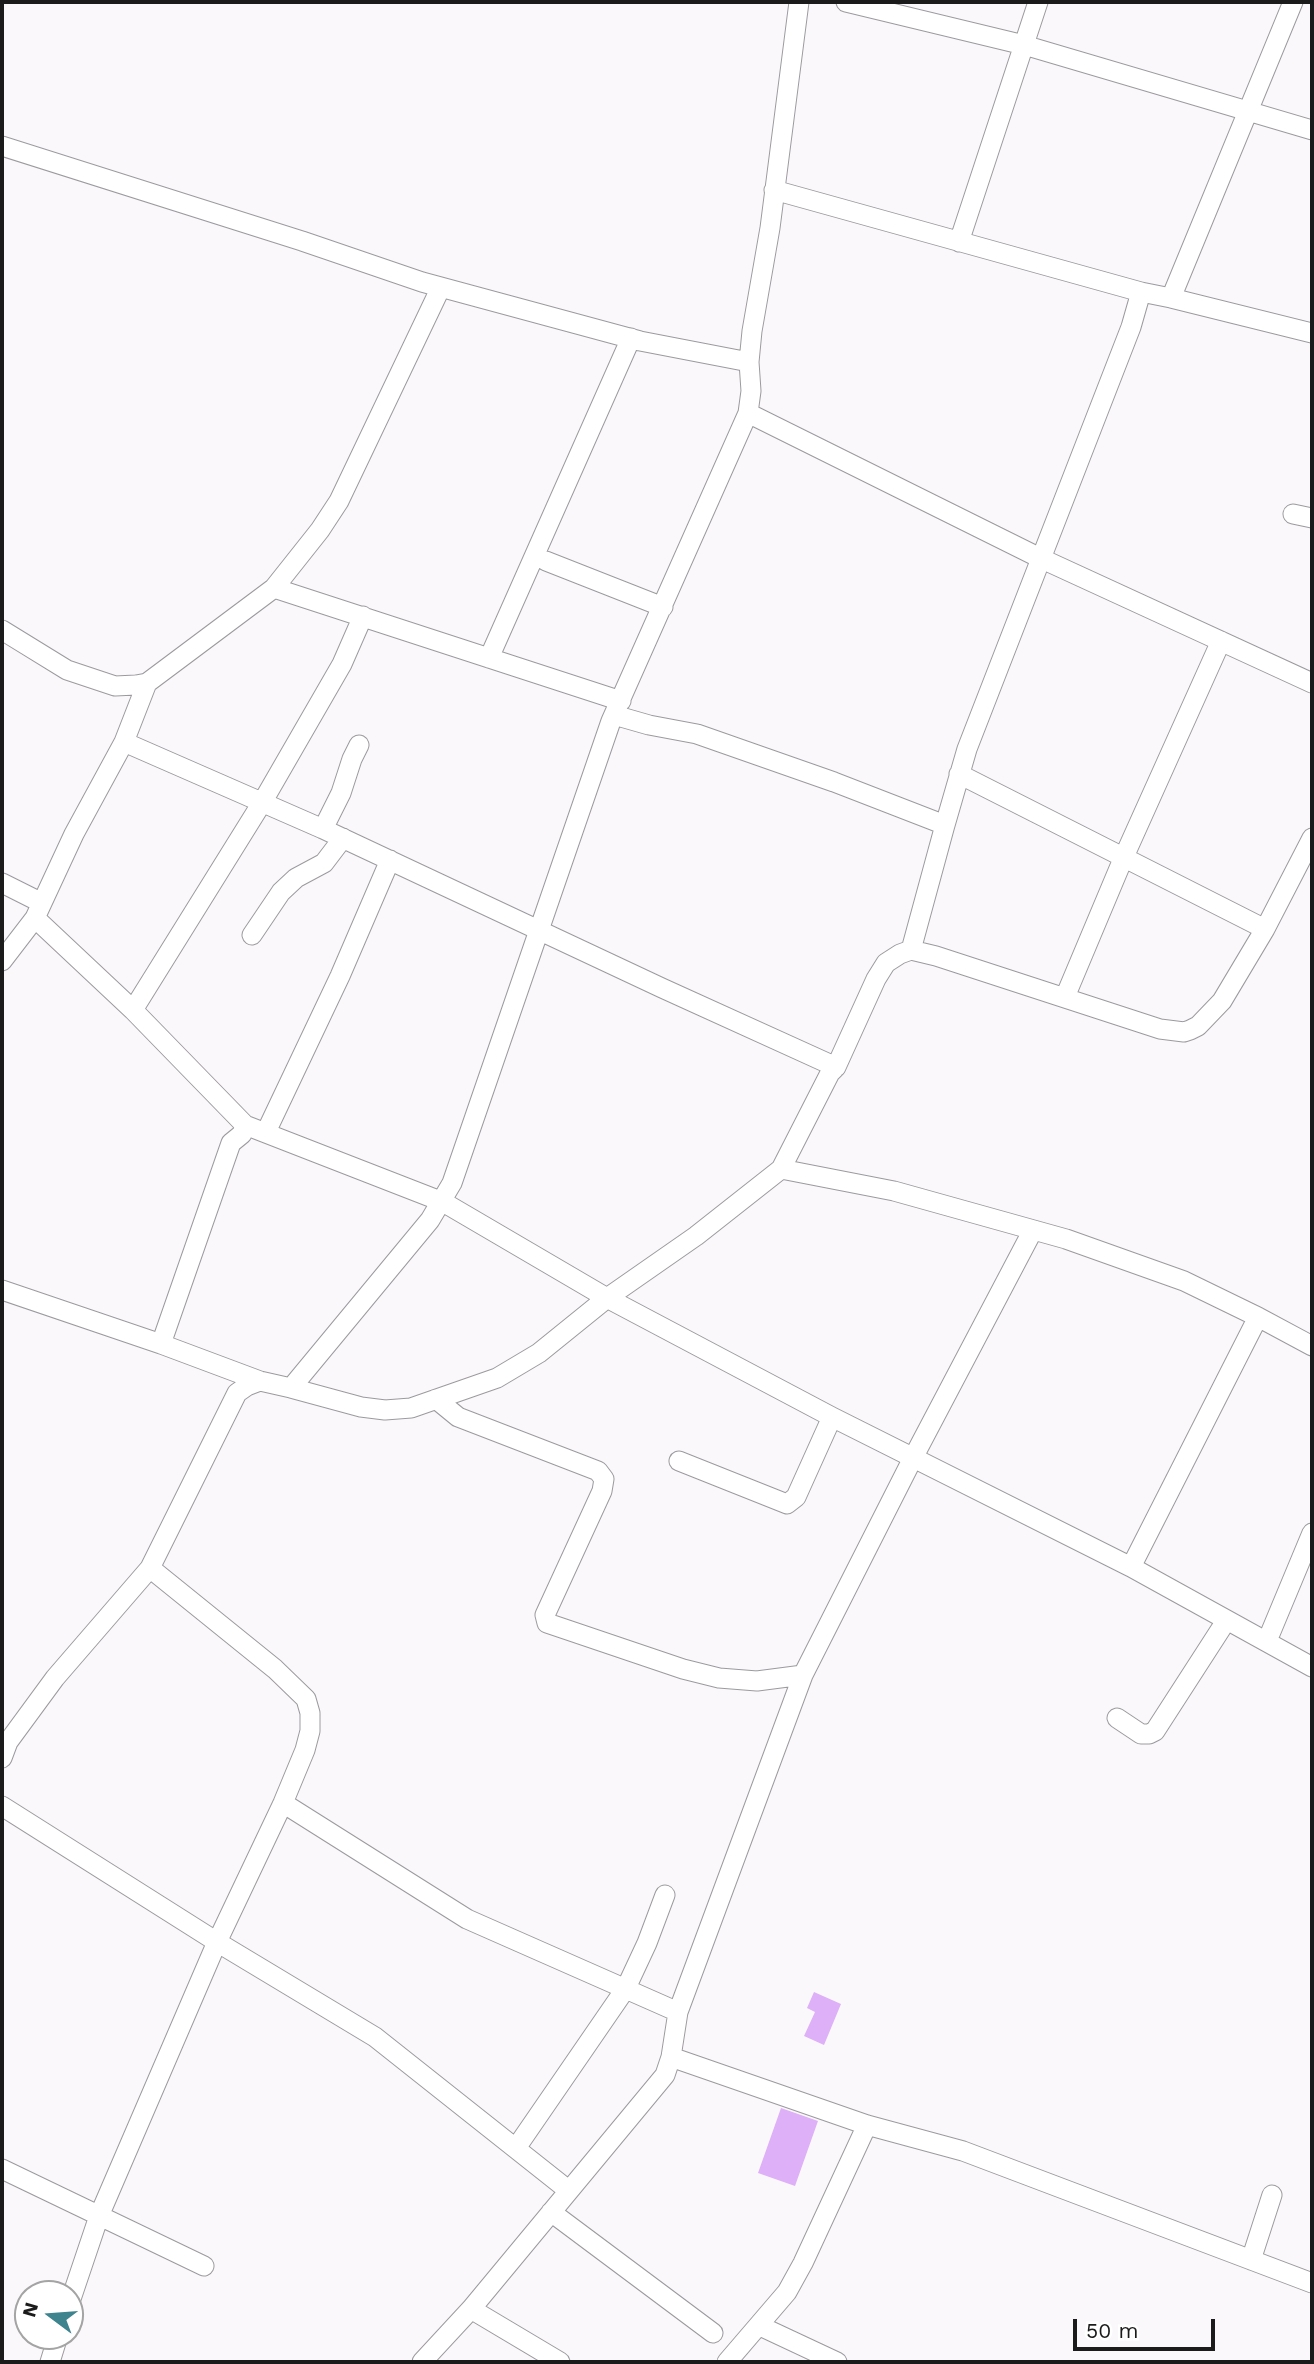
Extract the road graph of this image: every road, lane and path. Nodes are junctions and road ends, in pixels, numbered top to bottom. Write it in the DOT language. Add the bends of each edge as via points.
graph roads {
  1 [pos="799,2"];
  2 [pos="846,2"];
  3 [pos="1038,2"];
  4 [pos="1293,2"];
  5 [pos="1024,45"];
  6 [pos="1247,112"];
  7 [pos="1312,130"];
  8 [pos="2,146"];
  9 [pos="775,190"];
  10 [pos="959,242"];
  11 [pos="441,288"];
  12 [pos="1141,292"];
  13 [pos="1171,298"];
  14 [pos="1312,333"];
  15 [pos="631,338"];
  16 [pos="749,362"];
  17 [pos="748,413"];
  18 [pos="1040,558"];
  19 [pos="546,561"];
  20 [pos="274,587"];
  21 [pos="663,607"];
  22 [pos="363,616"];
  23 [pos="2,630"];
  24 [pos="1222,641"];
  25 [pos="489,658"];
  26 [pos="1312,682"];
  27 [pos="147,683"];
  28 [pos="617,708"];
  29 [pos="124,741"];
  30 [pos="359,746"];
  31 [pos="959,774"];
  32 [pos="263,801"];
  33 [pos="945,825"];
  34 [pos="323,829"];
  35 [pos="344,838"];
  36 [pos="1311,844"];
  37 [pos="1123,859"];
  38 [pos="390,860"];
  39 [pos="2,883"];
  40 [pos="39,910"];
  41 [pos="539,929"];
  42 [pos="1265,929"];
  43 [pos="252,935"];
  44 [pos="911,950"];
  45 [pos="2,961"];
  46 [pos="1065,997"];
  47 [pos="133,1010"];
  48 [pos="835,1067"];
  49 [pos="245,1125"];
  50 [pos="266,1132"];
  51 [pos="781,1169"];
  52 [pos="443,1202"];
  53 [pos="1033,1230"];
  54 [pos="2,1290"];
  55 [pos="607,1298"];
  56 [pos="1258,1317"];
  57 [pos="161,1344"];
  58 [pos="1312,1346"];
  59 [pos="230,1369"];
  60 [pos="260,1381"];
  61 [pos="291,1388"];
  62 [pos="237,1393"];
  63 [pos="436,1399"];
  64 [pos="832,1417"];
  65 [pos="913,1458"];
  66 [pos="679,1461"];
  67 [pos="1312,1533"];
  68 [pos="1131,1567"];
  69 [pos="150,1568"];
  70 [pos="1226,1621"];
  71 [pos="1267,1641"];
  72 [pos="1312,1667"];
  73 [pos="803,1675"];
  74 [pos="1117,1718"];
  75 [pos="2,1758"];
  76 [pos="283,1803"];
  77 [pos="2,1806"];
  78 [pos="664,1895"];
  79 [pos="217,1942"];
  80 [pos="626,1988"];
  81 [pos="678,2012"];
  82 [pos="671,2057"];
  83 [pos="867,2125"];
  84 [pos="516,2148"];
  85 [pos="2,2169"];
  86 [pos="568,2190"];
  87 [pos="1272,2195"];
  88 [pos="551,2212"];
  89 [pos="99,2216"];
  90 [pos="1251,2260"];
  91 [pos="204,2266"];
  92 [pos="77,2280"];
  93 [pos="1312,2283"];
  94 [pos="471,2309"];
  95 [pos="760,2326"];
  96 [pos="713,2333"];
  97 [pos="422,2362"];
  98 [pos="560,2362"];
  99 [pos="727,2362"];
  100 [pos="837,2362"];
  1 -- 9 [label="street"];
  2 -- 5 [label="street"];
  3 -- 5 [label="street"];
  4 -- 6 [label="street"];
  5 -- 6 [label="street"];
  5 -- 10 [label="street"];
  6 -- 7 [label="street"];
  6 -- 13 [label="street"];
  8 -- 11 [label="street"];
  9 -- 10 [label="street"];
  9 -- 16 [label="street"];
  10 -- 12 [label="street"];
  11 -- 15 [label="street"];
  11 -- 20 [label="street" via="338,501"];
  12 -- 13 [label="street"];
  12 -- 18 [label="street"];
  13 -- 14 [label="street"];
  15 -- 16 [label="street"];
  15 -- 25 [label="street"];
  16 -- 17 [label="street"];
  17 -- 18 [label="street"];
  17 -- 21 [label="street"];
  18 -- 24 [label="street"];
  18 -- 31 [label="street"];
  19 -- 21 [label="street"];
  20 -- 22 [label="street"];
  20 -- 27 [label="street"];
  21 -- 28 [label="street"];
  22 -- 25 [label="street"];
  22 -- 32 [label="street" via="342,664"];
  23 -- 27 [label="street" via="84,677 115,686"];
  24 -- 26 [label="street"];
  24 -- 37 [label="street"];
  25 -- 28 [label="street"];
  27 -- 29 [label="street"];
  28 -- 33 [label="street" via="637,722 697,734"];
  28 -- 41 [label="street"];
  29 -- 32 [label="street"];
  29 -- 40 [label="street"];
  30 -- 34 [label="street"];
  31 -- 33 [label="street"];
  31 -- 37 [label="street"];
  32 -- 34 [label="street"];
  32 -- 47 [label="street"];
  33 -- 44 [label="street"];
  34 -- 35 [label="street"];
  35 -- 38 [label="street"];
  35 -- 43 [label="street" via="324,863 281,892"];
  36 -- 42 [label="street"];
  37 -- 42 [label="street"];
  37 -- 46 [label="street"];
  38 -- 41 [label="street"];
  38 -- 50 [label="street"];
  39 -- 40 [label="street"];
  40 -- 45 [label="street"];
  40 -- 47 [label="street"];
  41 -- 48 [label="street"];
  41 -- 52 [label="street"];
  42 -- 46 [label="street" via="1222,1001 1190,1030 1160,1029"];
  44 -- 46 [label="street"];
  44 -- 48 [label="street" via="886,963"];
  47 -- 49 [label="street"];
  48 -- 51 [label="street"];
  49 -- 50 [label="street"];
  49 -- 57 [label="street" via="231,1143"];
  50 -- 52 [label="street"];
  51 -- 53 [label="street" via="894,1191"];
  51 -- 55 [label="street"];
  52 -- 55 [label="street"];
  52 -- 61 [label="street"];
  53 -- 56 [label="street" via="1184,1281"];
  53 -- 65 [label="street"];
  54 -- 57 [label="street"];
  55 -- 63 [label="street" via="517,1367"];
  55 -- 64 [label="street"];
  56 -- 58 [label="street"];
  56 -- 68 [label="street"];
  57 -- 59 [label="street"];
  59 -- 60 [label="street"];
  59 -- 62 [label="street"];
  60 -- 61 [label="street"];
  60 -- 62 [label="street"];
  61 -- 63 [label="street" via="385,1410 411,1408"];
  62 -- 69 [label="street"];
  63 -- 73 [label="street" via="458,1417 598,1471 604,1479 545,1615 547,1623 719,1678 757,1681"];
  64 -- 65 [label="street"];
  64 -- 66 [label="street" via="796,1497 787,1504"];
  65 -- 68 [label="street"];
  65 -- 73 [label="street"];
  67 -- 71 [label="street"];
  68 -- 70 [label="street"];
  69 -- 75 [label="street" via="55,1678 8,1742"];
  69 -- 76 [label="street" via="306,1699 310,1731"];
  70 -- 71 [label="street"];
  70 -- 74 [label="street" via="1155,1731 1141,1734"];
  71 -- 72 [label="street"];
  73 -- 81 [label="street"];
  76 -- 79 [label="street"];
  76 -- 80 [label="street" via="467,1919"];
  77 -- 79 [label="street"];
  78 -- 80 [label="street"];
  79 -- 84 [label="street" via="375,2037"];
  79 -- 89 [label="street"];
  80 -- 81 [label="street"];
  80 -- 84 [label="street"];
  81 -- 82 [label="street"];
  82 -- 83 [label="street"];
  82 -- 86 [label="street" via="666,2075"];
  83 -- 90 [label="street" via="963,2151"];
  83 -- 95 [label="street" via="803,2263"];
  84 -- 86 [label="street"];
  85 -- 89 [label="street"];
  86 -- 88 [label="street"];
  87 -- 90 [label="street"];
  88 -- 94 [label="street"];
  88 -- 96 [label="street"];
  89 -- 91 [label="street"];
  89 -- 92 [label="street"];
  90 -- 93 [label="street"];
  94 -- 97 [label="street"];
  94 -- 98 [label="street"];
  95 -- 99 [label="street"];
  95 -- 100 [label="street"];
}
